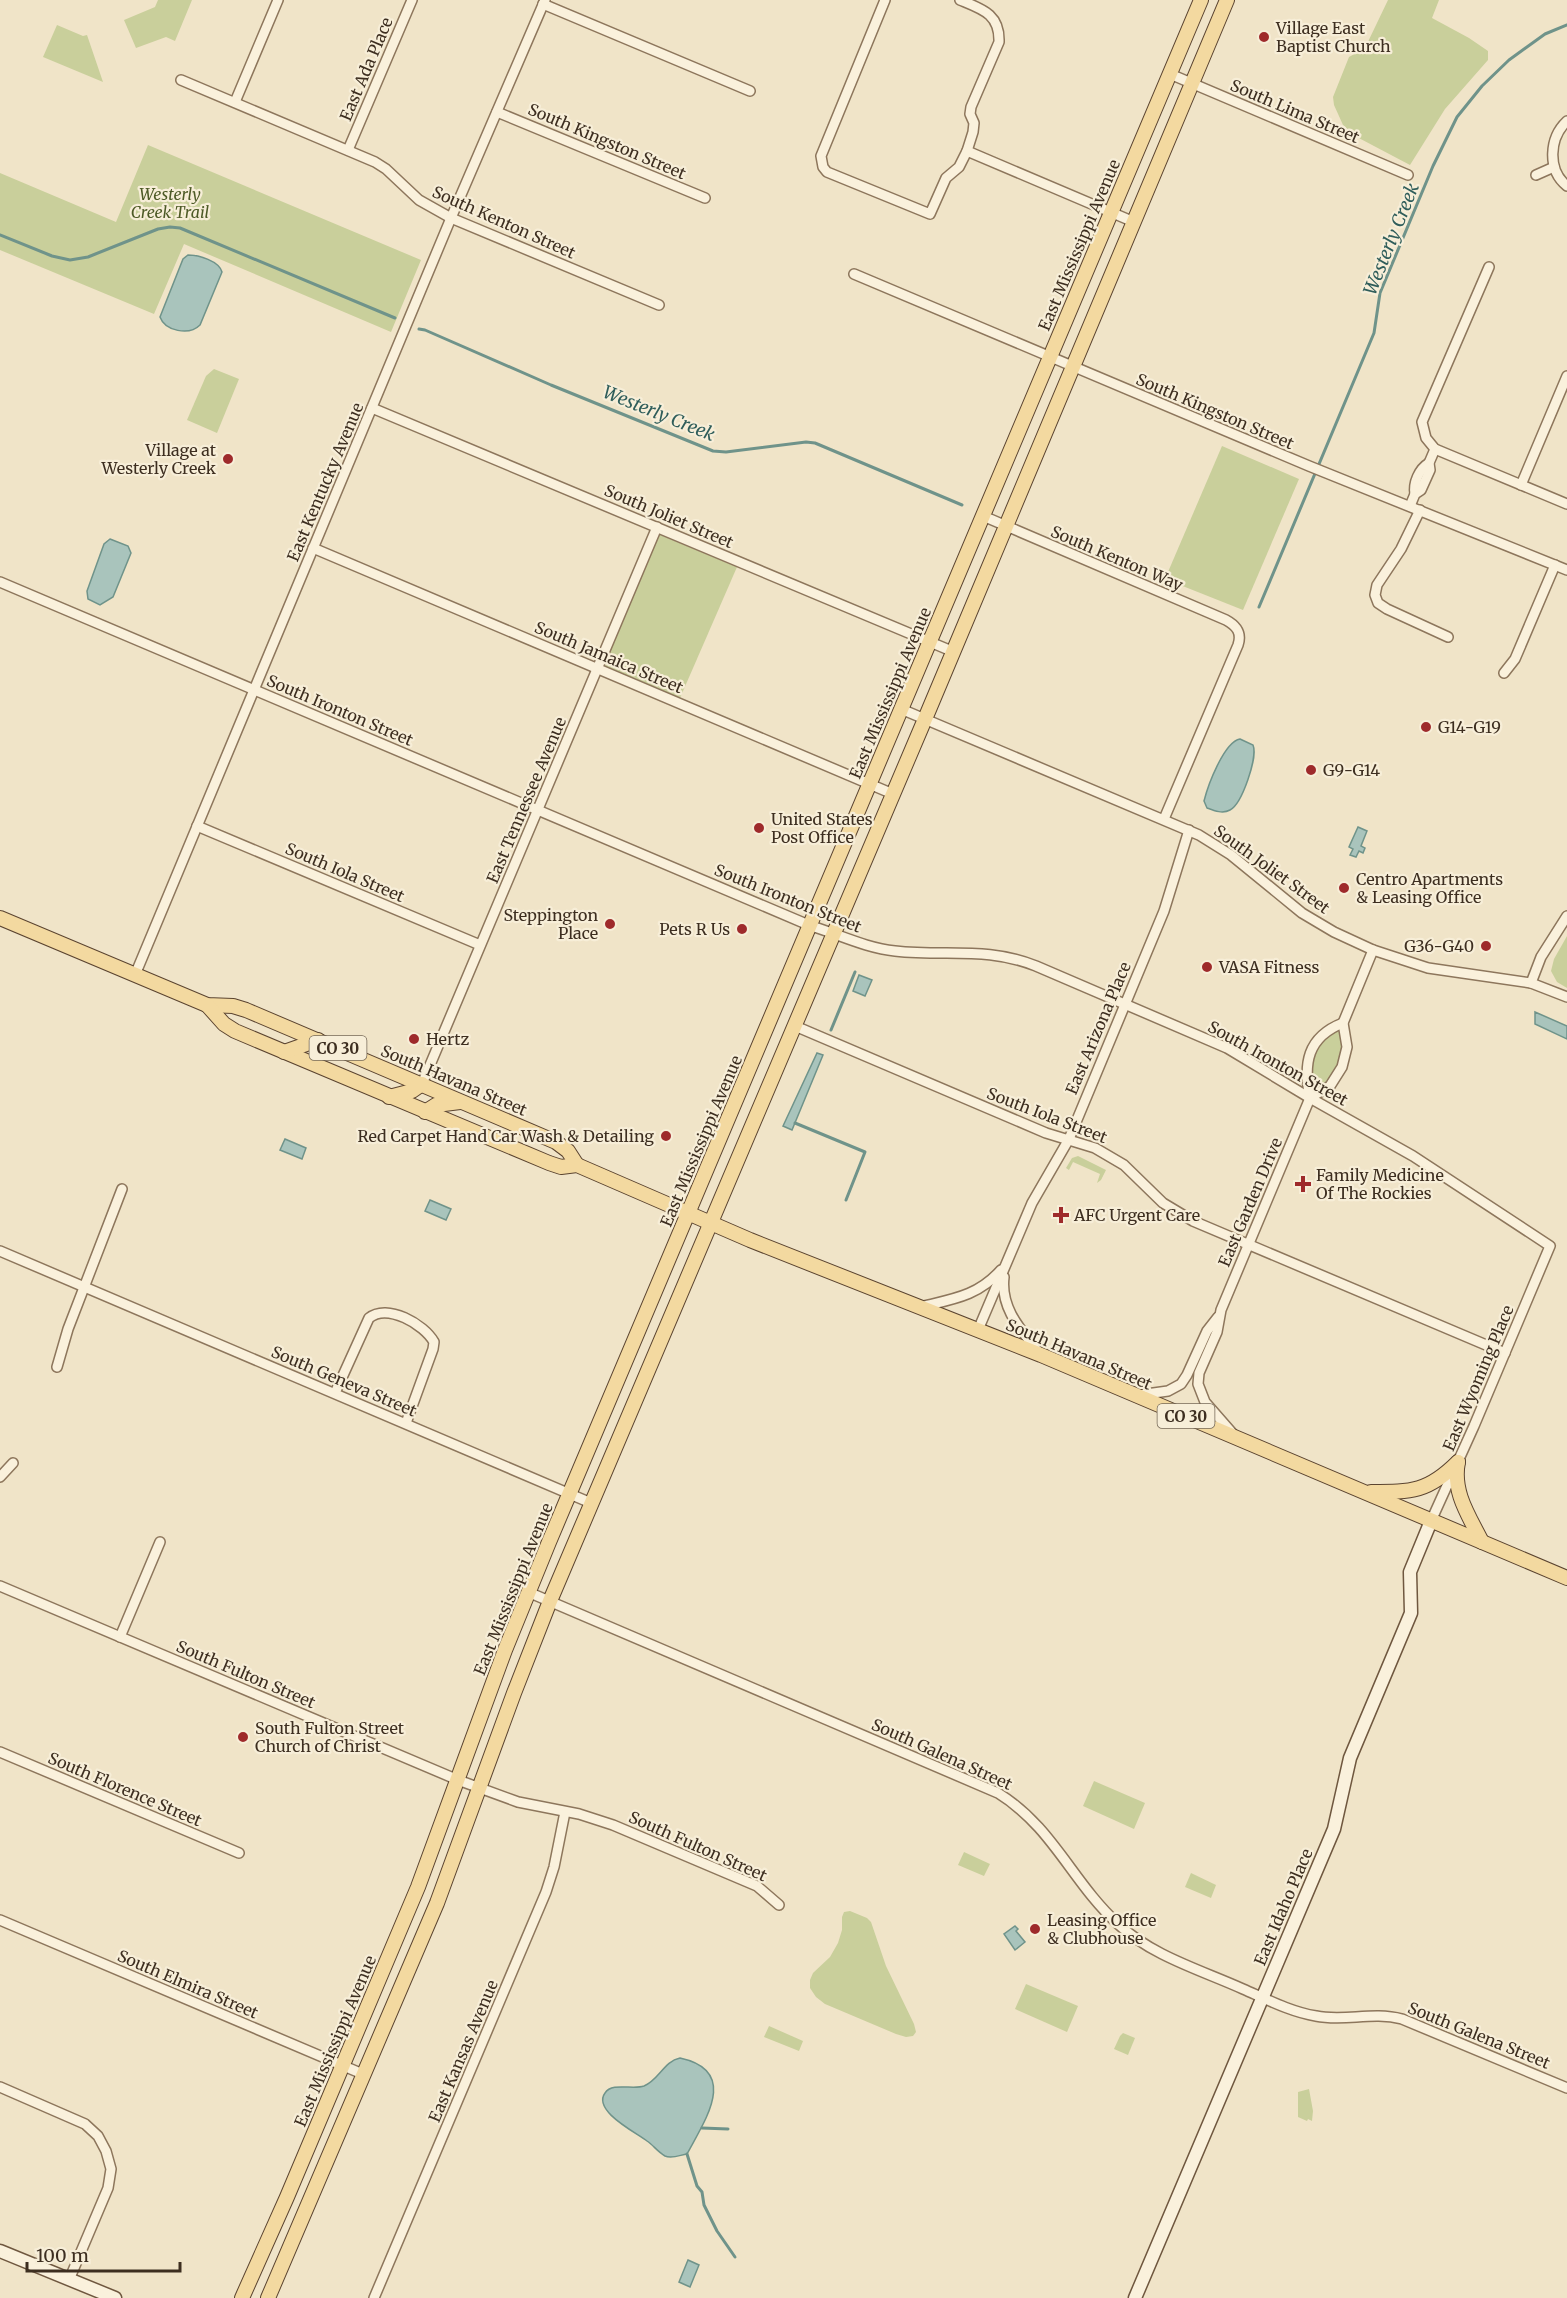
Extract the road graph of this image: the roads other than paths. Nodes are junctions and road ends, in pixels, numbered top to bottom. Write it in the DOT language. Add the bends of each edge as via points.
graph roads {
  1 [pos="278,0"];
  2 [pos="411,0"];
  3 [pos="885,0"];
  4 [pos="960,0"];
  5 [pos="1201,0"];
  6 [pos="1227,0"];
  7 [pos="544,2"];
  8 [pos="1170,74"];
  9 [pos="181,80"];
  10 [pos="1193,83"];
  11 [pos="750,91"];
  12 [pos="235,102"];
  13 [pos="497,112"];
  14 [pos="1567,121"];
  15 [pos="348,150"];
  16 [pos="967,151"];
  17 [pos="1554,167"];
  18 [pos="1408,175"];
  19 [pos="1536,175"];
  20 [pos="1567,186"];
  21 [pos="705,198"];
  22 [pos="1110,212"];
  23 [pos="451,218"];
  24 [pos="1134,222"];
  25 [pos="1489,267"];
  26 [pos="854,274"];
  27 [pos="659,305"];
  28 [pos="1049,357"];
  29 [pos="1072,367"];
  30 [pos="1567,376"];
  31 [pos="372,408"];
  32 [pos="1435,449"];
  33 [pos="1521,485"];
  34 [pos="1567,504"];
  35 [pos="1410,506"];
  36 [pos="1420,510"];
  37 [pos="983,516"];
  38 [pos="1006,526"];
  39 [pos="657,527"];
  40 [pos="313,548"];
  41 [pos="1555,565"];
  42 [pos="1567,570"];
  43 [pos="0,582"];
  44 [pos="1448,637"];
  45 [pos="929,642"];
  46 [pos="954,652"];
  47 [pos="597,669"];
  48 [pos="1504,673"];
  49 [pos="254,690"];
  50 [pos="901,709"];
  51 [pos="925,720"];
  52 [pos="869,784"];
  53 [pos="893,794"];
  54 [pos="538,810"];
  55 [pos="1164,819"];
  56 [pos="197,826"];
  57 [pos="1189,830"];
  58 [pos="1567,916"];
  59 [pos="0,918"];
  60 [pos="811,926"];
  61 [pos="834,933"];
  62 [pos="480,945"];
  63 [pos="1373,950"];
  64 [pos="135,975"];
  65 [pos="1531,983"];
  66 [pos="1567,997"];
  67 [pos="1124,1004"];
  68 [pos="207,1005"];
  69 [pos="1343,1023"];
  70 [pos="795,1026"];
  71 [pos="318,1040"];
  72 [pos="284,1052"];
  73 [pos="422,1084"];
  74 [pos="389,1096"];
  75 [pos="1310,1098"];
  76 [pos="465,1102"];
  77 [pos="425,1112"];
  78 [pos="1069,1139"];
  79 [pos="577,1165"];
  80 [pos="122,1189"];
  81 [pos="688,1214"];
  82 [pos="710,1224"];
  83 [pos="1248,1245"];
  84 [pos="1550,1246"];
  85 [pos="0,1251"];
  86 [pos="1006,1263"];
  87 [pos="85,1286"];
  88 [pos="918,1307"];
  89 [pos="1218,1317"];
  90 [pos="978,1330"];
  91 [pos="1505,1353"];
  92 [pos="1041,1355"];
  93 [pos="57,1367"];
  94 [pos="335,1393"];
  95 [pos="1135,1395"];
  96 [pos="406,1423"];
  97 [pos="1236,1437"];
  98 [pos="1458,1462"];
  99 [pos="13,1463"];
  100 [pos="0,1477"];
  101 [pos="1364,1492"];
  102 [pos="569,1494"];
  103 [pos="591,1503"];
  104 [pos="1431,1521"];
  105 [pos="160,1542"];
  106 [pos="1482,1542"];
  107 [pos="1567,1578"];
  108 [pos="0,1586"];
  109 [pos="528,1592"];
  110 [pos="550,1601"];
  111 [pos="120,1637"];
  112 [pos="0,1752"];
  113 [pos="458,1780"];
  114 [pos="480,1788"];
  115 [pos="565,1812"];
  116 [pos="239,1853"];
  117 [pos="779,1905"];
  118 [pos="0,1920"];
  119 [pos="1263,1997"];
  120 [pos="342,2065"];
  121 [pos="365,2075"];
  122 [pos="0,2088"];
  123 [pos="1567,2088"];
  124 [pos="0,2251"];
  125 [pos="69,2280"];
  126 [pos="115,2298"];
  127 [pos="242,2298"];
  128 [pos="268,2298"];
  129 [pos="374,2298"];
  130 [pos="1135,2298"];
  1 -- 12 [label="street"];
  2 -- 15 [label="street, East Ada Place"];
  3 -- 16 [label="street" via="820,156 823,167 930,214 946,178 959,167"];
  4 -- 16 [label="street" via="992,16 999,33 999,42 971,107 974,123"];
  5 -- 8 [label="main road, East Mississippi Avenue"];
  6 -- 10 [label="main road"];
  7 -- 11 [label="street"];
  7 -- 13 [label="street, East Kentucky Avenue"];
  8 -- 10 [label="street, South Lima Street"];
  8 -- 22 [label="main road, East Mississippi Avenue"];
  9 -- 12 [label="street, South Kenton Street"];
  10 -- 18 [label="street, South Lima Street"];
  10 -- 24 [label="main road"];
  12 -- 15 [label="street, South Kenton Street"];
  13 -- 21 [label="street, South Kingston Street"];
  13 -- 23 [label="street, East Kentucky Avenue"];
  14 -- 17 [label="street" via="1554,140"];
  15 -- 23 [label="street, South Kenton Street" via="381,165 419,200"];
  16 -- 22 [label="street"];
  17 -- 19 [label="street"];
  17 -- 20 [label="street"];
  22 -- 24 [label="street"];
  22 -- 28 [label="main road, East Mississippi Avenue"];
  23 -- 27 [label="street, South Kenton Street"];
  23 -- 31 [label="street, East Kentucky Avenue"];
  24 -- 29 [label="main road"];
  25 -- 32 [label="street" via="1422,422 1426,438"];
  26 -- 28 [label="street, South Kingston Street"];
  28 -- 29 [label="street, South Kingston Street"];
  28 -- 37 [label="main road, East Mississippi Avenue"];
  29 -- 35 [label="street, South Kingston Street"];
  29 -- 38 [label="main road"];
  30 -- 33 [label="street"];
  31 -- 39 [label="street, South Joliet Street"];
  31 -- 40 [label="street, East Kentucky Avenue"];
  32 -- 33 [label="street"];
  32 -- 35 [label="street" via="1430,470"];
  33 -- 34 [label="street"];
  35 -- 36 [label="street, South Kingston Street"];
  36 -- 41 [label="street, South Kingston Street"];
  36 -- 44 [label="street" via="1375,595 1378,603 1388,609"];
  37 -- 38 [label="street, South Kenton Way"];
  37 -- 45 [label="main road, East Mississippi Avenue"];
  38 -- 46 [label="main road"];
  38 -- 55 [label="street, South Kenton Way" via="1226,620 1238,629 1238,645"];
  39 -- 45 [label="street, South Joliet Street"];
  39 -- 47 [label="street, East Tennessee Avenue"];
  40 -- 47 [label="street, South Jamaica Street"];
  40 -- 49 [label="street, East Kentucky Avenue"];
  41 -- 42 [label="street, South Kingston Street"];
  41 -- 48 [label="street" via="1515,659"];
  43 -- 49 [label="street, South Ironton Street"];
  45 -- 46 [label="street, South Joliet Street"];
  45 -- 50 [label="main road, East Mississippi Avenue"];
  46 -- 51 [label="main road"];
  47 -- 52 [label="street, South Jamaica Street"];
  47 -- 54 [label="street, East Tennessee Avenue"];
  49 -- 54 [label="street, South Ironton Street"];
  49 -- 56 [label="street, East Kentucky Avenue"];
  50 -- 51 [label="street, South Joliet Street"];
  50 -- 52 [label="main road, East Mississippi Avenue"];
  51 -- 53 [label="main road"];
  51 -- 55 [label="street, South Joliet Street"];
  52 -- 53 [label="street, South Jamaica Street"];
  52 -- 60 [label="main road, East Mississippi Avenue"];
  53 -- 61 [label="main road"];
  54 -- 60 [label="street, South Ironton Street"];
  54 -- 62 [label="street, East Tennessee Avenue"];
  55 -- 57 [label="street, South Joliet Street"];
  56 -- 62 [label="street, South Iola Street"];
  56 -- 64 [label="street, East Kentucky Avenue"];
  57 -- 63 [label="street, South Joliet Street" via="1228,852 1310,918"];
  57 -- 67 [label="street, East Arizona Place" via="1168,899"];
  58 -- 65 [label="street" via="1541,957"];
  59 -- 64 [label="main road, South Havana Street / CO 30"];
  60 -- 61 [label="street, South Ironton Street"];
  60 -- 81 [label="main road, East Mississippi Avenue"];
  61 -- 67 [label="street, South Ironton Street" via="893,951 973,952 1008,957"];
  61 -- 70 [label="main road"];
  62 -- 73 [label="street, East Tennessee Avenue"];
  63 -- 65 [label="street, South Joliet Street" via="1428,968"];
  63 -- 69 [label="street"];
  64 -- 68 [label="main road, South Havana Street / CO 30"];
  65 -- 66 [label="street, South Joliet Street"];
  67 -- 75 [label="street, South Ironton Street" via="1227,1048"];
  67 -- 78 [label="street, East Arizona Place"];
  68 -- 71 [label="main road, South Havana Street / CO 30" via="246,1010"];
  68 -- 72 [label="main road, South Havana Street / CO 30" via="229,1028"];
  69 -- 75 [label="street" via="1347,1047 1342,1067 1330,1086"];
  69 -- 75 [label="street, East Garden Drive" via="1322,1034 1308,1058"];
  70 -- 78 [label="street, South Iola Street" via="1046,1133"];
  70 -- 82 [label="main road"];
  71 -- 72 [label="main road"];
  71 -- 73 [label="main road, South Havana Street / CO 30"];
  72 -- 74 [label="main road, South Havana Street / CO 30"];
  73 -- 74 [label="main road" via="412,1091"];
  73 -- 76 [label="main road, South Havana Street / CO 30"];
  74 -- 77 [label="main road, South Havana Street / CO 30"];
  75 -- 83 [label="street, East Garden Drive"];
  75 -- 84 [label="street, South Ironton Street" via="1413,1156"];
  76 -- 77 [label="main road" via="441,1104"];
  76 -- 79 [label="main road, South Havana Street / CO 30" via="556,1142"];
  77 -- 79 [label="main road, South Havana Street / CO 30" via="542,1161 561,1167"];
  78 -- 83 [label="street, South Iola Street" via="1118,1161 1163,1203 1186,1218"];
  78 -- 86 [label="street, East Arizona Place" via="1039,1189"];
  79 -- 81 [label="main road, South Havana Street / CO 30"];
  80 -- 87 [label="street"];
  81 -- 82 [label="main road, South Havana Street / CO 30"];
  81 -- 102 [label="main road, East Mississippi Avenue"];
  82 -- 88 [label="main road, South Havana Street / CO 30"];
  82 -- 103 [label="main road"];
  83 -- 89 [label="street, East Garden Drive"];
  83 -- 91 [label="street, South Iola Street"];
  84 -- 91 [label="street, East Wyoming Place"];
  85 -- 87 [label="street, South Geneva Street"];
  86 -- 88 [label="street" via="979,1290"];
  86 -- 90 [label="street, East Arizona Place"];
  86 -- 92 [label="street" via="1003,1287 1009,1311"];
  87 -- 93 [label="street"];
  87 -- 94 [label="street, South Geneva Street"];
  88 -- 90 [label="main road, South Havana Street / CO 30"];
  89 -- 95 [label="street, East Garden Drive" via="1181,1384 1168,1391"];
  89 -- 97 [label="street, East Garden Drive" via="1198,1384 1204,1402"];
  90 -- 92 [label="main road, South Havana Street / CO 30"];
  91 -- 98 [label="street, East Wyoming Place"];
  92 -- 95 [label="main road, South Havana Street / CO 30"];
  94 -- 96 [label="street, South Geneva Street"];
  94 -- 96 [label="street" via="369,1318 383,1313 409,1321 423,1328 434,1342"];
  95 -- 97 [label="main road, South Havana Street / CO 30"];
  96 -- 102 [label="street, South Geneva Street"];
  97 -- 101 [label="main road, South Havana Street / CO 30"];
  98 -- 101 [label="main road" via="1428,1486"];
  98 -- 104 [label="street, East Wyoming Place"];
  98 -- 106 [label="main road" via="1458,1492"];
  99 -- 100 [label="street"];
  101 -- 104 [label="main road, South Havana Street / CO 30"];
  102 -- 103 [label="street, South Geneva Street"];
  102 -- 109 [label="main road, East Mississippi Avenue"];
  103 -- 110 [label="main road"];
  104 -- 106 [label="main road, South Havana Street / CO 30"];
  104 -- 119 [label="street, East Idaho Place" via="1410,1572 1411,1613 1350,1758 1334,1829"];
  105 -- 111 [label="street"];
  106 -- 107 [label="main road, South Havana Street / CO 30"];
  108 -- 111 [label="street, South Fulton Street"];
  109 -- 110 [label="street, South Galena Street"];
  109 -- 113 [label="main road, East Mississippi Avenue"];
  110 -- 114 [label="main road"];
  110 -- 119 [label="street, South Galena Street" via="998,1793 1042,1828 1104,1910 1131,1935 1162,1954"];
  111 -- 113 [label="street, South Fulton Street"];
  112 -- 116 [label="street, South Florence Street"];
  113 -- 114 [label="street, South Fulton Street"];
  113 -- 120 [label="main road, East Mississippi Avenue" via="418,1887"];
  114 -- 115 [label="street, South Fulton Street" via="526,1805"];
  114 -- 121 [label="main road"];
  115 -- 117 [label="street, South Fulton Street" via="604,1821 746,1881 763,1889"];
  115 -- 129 [label="street, East Kansas Avenue" via="546,1892"];
  118 -- 120 [label="street, South Elmira Street"];
  119 -- 123 [label="street, South Galena Street" via="1318,2017 1376,2014 1402,2019"];
  119 -- 130 [label="street, East Idaho Place"];
  120 -- 121 [label="street, South Elmira Street"];
  120 -- 127 [label="main road, East Mississippi Avenue"];
  121 -- 128 [label="main road"];
  122 -- 125 [label="street" via="85,2124 106,2151 111,2169 108,2188"];
  124 -- 125 [label="street"];
  125 -- 126 [label="street"];
}
